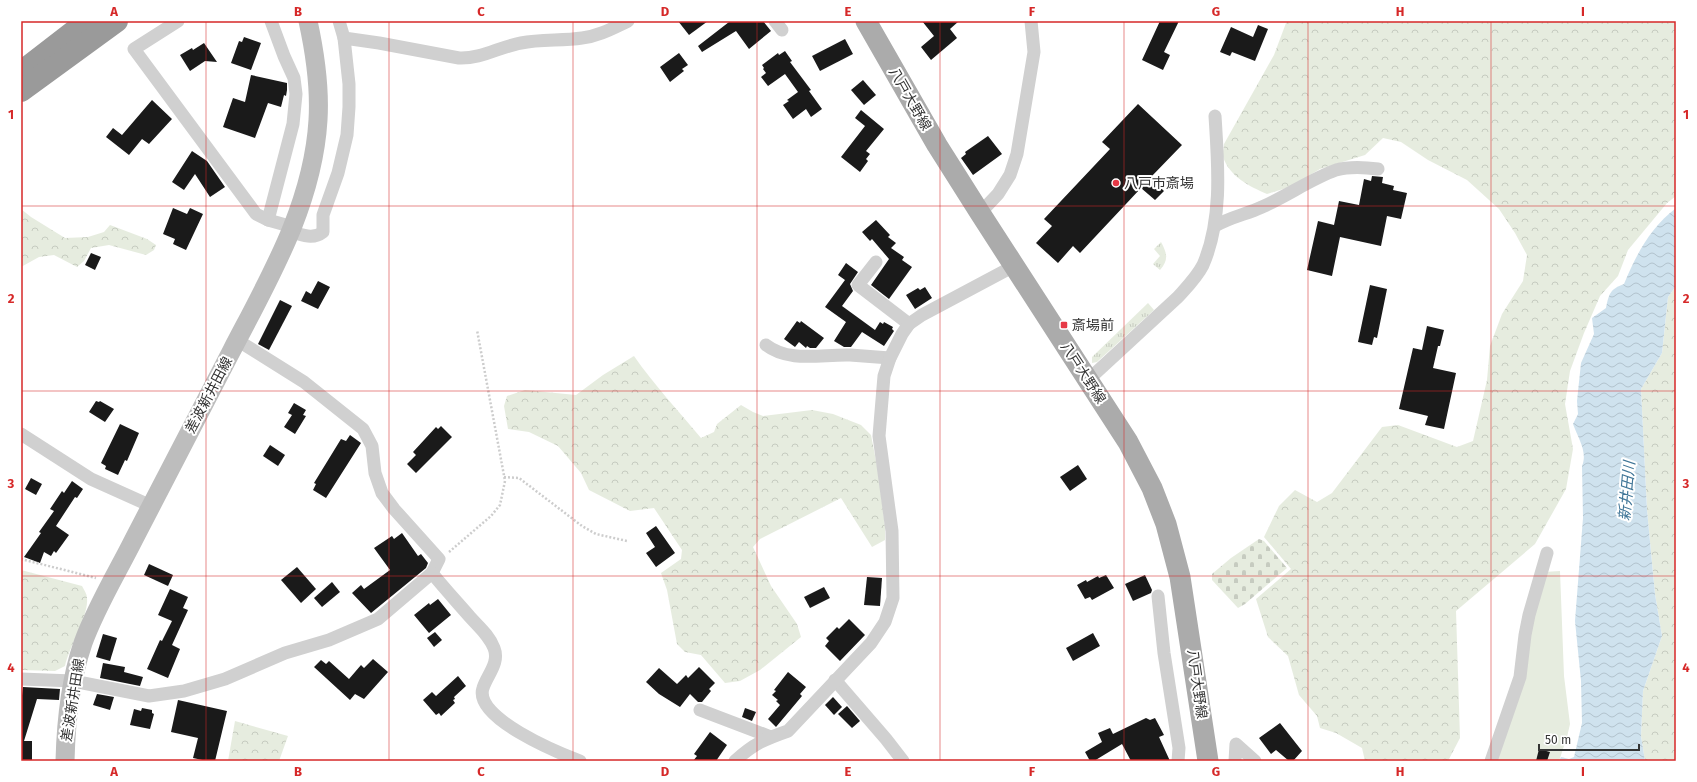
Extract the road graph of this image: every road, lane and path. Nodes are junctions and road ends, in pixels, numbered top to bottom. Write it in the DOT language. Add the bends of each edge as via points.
graph roads {
  1 [pos="117,21"];
  2 [pos="178,21"];
  3 [pos="271,21"];
  4 [pos="308,21"];
  5 [pos="339,21"];
  6 [pos="628,21"];
  7 [pos="866,21"];
  8 [pos="1031,21"];
  9 [pos="86,22"];
  10 [pos="344,38"];
  11 [pos="21,72"];
  12 [pos="21,91"];
  13 [pos="1215,116"];
  14 [pos="1378,169"];
  15 [pos="980,213"];
  16 [pos="268,220"];
  17 [pos="1215,226"];
  18 [pos="292,229"];
  19 [pos="876,262"];
  20 [pos="1014,266"];
  21 [pos="908,324"];
  22 [pos="477,330"];
  23 [pos="237,340"];
  24 [pos="766,345"];
  25 [pos="890,358"];
  26 [pos="1088,380"];
  27 [pos="21,434"];
  28 [pos="504,477"];
  29 [pos="151,506"];
  30 [pos="627,541"];
  31 [pos="1548,553"];
  32 [pos="21,558"];
  33 [pos="439,559"];
  34 [pos="432,573"];
  35 [pos="112,582"];
  36 [pos="1158,596"];
  37 [pos="21,679"];
  38 [pos="835,680"];
  39 [pos="73,681"];
  40 [pos="700,710"];
  41 [pos="771,737"];
  42 [pos="65,761"];
  43 [pos="578,761"];
  44 [pos="735,761"];
  45 [pos="903,761"];
  46 [pos="1178,761"];
  47 [pos="1208,761"];
  48 [pos="1235,761"];
  49 [pos="1255,761"];
  50 [pos="1490,761"];
  1 -- 12 [label="highway"];
  2 -- 16 [label="street" via="134,49 256,214"];
  3 -- 16 [label="street" via="294,78 296,94 293,124"];
  4 -- 18 [label="main road, 差波新井田線" via="318,84 318,120 307,183"];
  5 -- 10 [label="street"];
  6 -- 10 [label="street" via="582,38 523,42 471,58 458,58"];
  7 -- 15 [label="main road, 八戸大野線" via="937,145"];
  8 -- 15 [label="street" via="1034,52 1017,154 1010,175 998,194"];
  9 -- 11 [label="highway"];
  10 -- 18 [label="street" via="349,84 347,135 338,174 323,215 323,232 312,237"];
  13 -- 17 [label="street" via="1218,169"];
  14 -- 17 [label="street" via="1362,166 1337,170 1277,200"];
  15 -- 20 [label="main road, 八戸大野線"];
  16 -- 18 [label="street"];
  17 -- 26 [label="street" via="1203,265 1192,282"];
  18 -- 23 [label="main road, 差波新井田線"];
  19 -- 21 [label="street" via="858,285"];
  20 -- 21 [label="street"];
  20 -- 26 [label="main road, 八戸大野線"];
  21 -- 25 [label="street"];
  22 -- 28 [label="path"];
  23 -- 29 [label="main road, 差波新井田線"];
  23 -- 33 [label="street" via="304,382 363,429 372,446 375,473 382,493"];
  24 -- 25 [label="street" via="773,351 794,356 848,355"];
  25 -- 38 [label="street" via="884,376 879,436 892,531 892,598 885,622 871,642"];
  26 -- 47 [label="main road, 八戸大野線" via="1128,442 1152,488 1166,524 1180,576"];
  27 -- 29 [label="street" via="91,479"];
  28 -- 30 [label="path" via="519,478 596,534"];
  28 -- 33 [label="path" via="500,505 491,516"];
  29 -- 35 [label="main road, 差波新井田線"];
  31 -- 50 [label="street" via="1529,615 1520,677"];
  32 -- 35 [label="path"];
  33 -- 34 [label="street"];
  34 -- 39 [label="street" via="369,623 329,640 285,653 225,679 184,691 149,696"];
  34 -- 43 [label="street" via="488,637 495,650 493,670 482,689 483,698 489,708 498,718 528,738"];
  35 -- 39 [label="main road, 差波新井田線" via="84,641"];
  36 -- 46 [label="street" via="1179,748"];
  37 -- 39 [label="street"];
  38 -- 41 [label="street" via="788,731"];
  38 -- 45 [label="street"];
  39 -- 42 [label="main road, 差波新井田線"];
  40 -- 41 [label="street"];
  41 -- 44 [label="street" via="750,747"];
  48 -- 49 [label="street" via="1236,744"];
}
